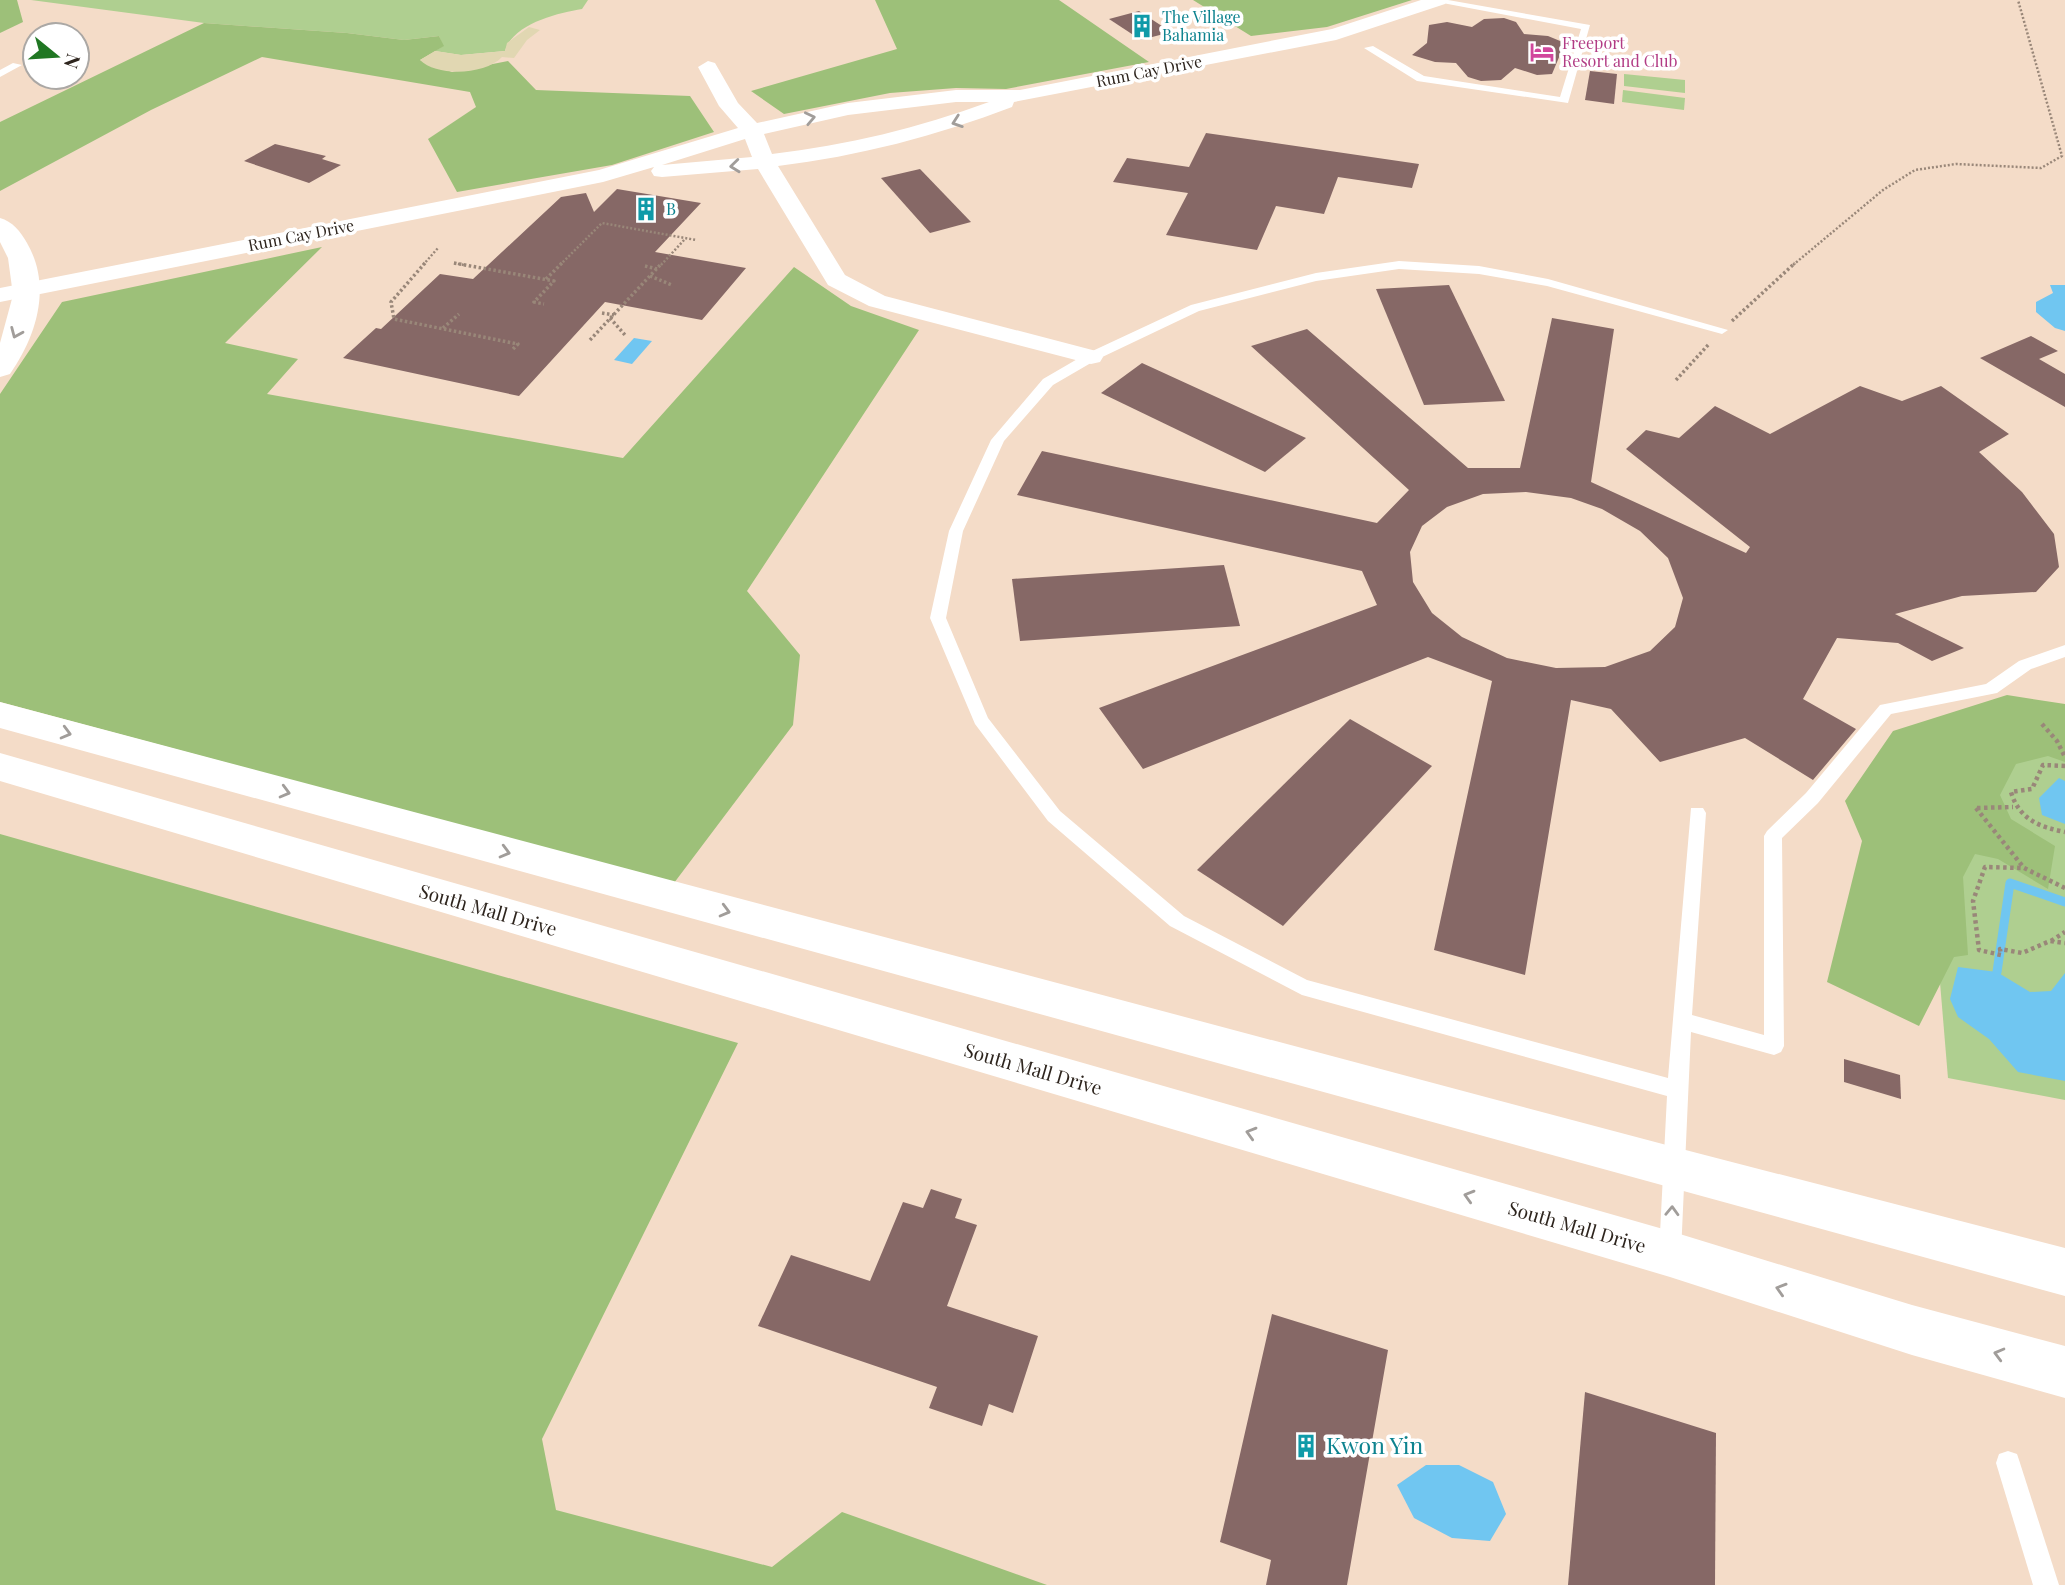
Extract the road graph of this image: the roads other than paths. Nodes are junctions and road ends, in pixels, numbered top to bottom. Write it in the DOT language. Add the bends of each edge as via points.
graph roads {
  1 [pos="1438,0"];
  2 [pos="1370,48"];
  3 [pos="17,65"];
  4 [pos="708,67"];
  5 [pos="0,74"];
  6 [pos="1020,96"];
  7 [pos="752,130"];
  8 [pos="765,162"];
  9 [pos="603,176"];
  10 [pos="0,226"];
  11 [pos="27,290"];
  12 [pos="0,295"];
  13 [pos="1722,330"];
  14 [pos="1091,357"];
  15 [pos="0,368"];
  16 [pos="2065,651"];
  17 [pos="0,715"];
  18 [pos="0,767"];
  19 [pos="1697,813"];
  20 [pos="1682,1021"];
  21 [pos="1677,1090"];
  22 [pos="1674,1169"];
  23 [pos="1670,1254"];
  24 [pos="2065,1272"];
  25 [pos="2065,1372"];
  26 [pos="2008,1463"];
  27 [pos="2046,1585"];
  1 -- 2 [label="lane" via="1587,27 1564,101 1420,79"];
  1 -- 6 [label="street, Rum Cay Drive" via="1336,34"];
  3 -- 5 [label="lane"];
  4 -- 7 [label="street" via="729,106"];
  7 -- 6 [label="street, Rum Cay Drive, one-way" via="848,109 956,96"];
  6 -- 8 [label="street, Rum Cay Drive, one-way" via="957,123 896,140"];
  7 -- 8 [label="street"];
  7 -- 9 [label="street, Rum Cay Drive"];
  8 -- 9 [label="street, Rum Cay Drive, one-way"];
  8 -- 14 [label="street" via="836,281 877,301"];
  9 -- 11 [label="street, Rum Cay Drive"];
  10 -- 11 [label="street" via="22,254"];
  11 -- 12 [label="street, Rum Cay Drive"];
  11 -- 15 [label="street, one-way" via="21,325"];
  13 -- 14 [label="lane" via="1548,283 1479,270 1399,265 1316,277 1195,309"];
  14 -- 21 [label="lane" via="1048,382 998,440 956,531 938,618 981,720 1054,816 1177,921 1301,986"];
  16 -- 20 [label="lane" via="2025,665 1991,689 1886,709 1812,798 1773,836 1774,1046"];
  17 -- 22 [label="street, one-way"];
  23 -- 18 [label="street, South Mall Drive, one-way"];
  19 -- 20 [label="lane"];
  20 -- 21 [label="lane"];
  21 -- 22 [label="lane"];
  23 -- 22 [label="lane, one-way"];
  22 -- 24 [label="street"];
  25 -- 23 [label="street, South Mall Drive, one-way" via="1912,1330"];
  26 -- 27 [label="lane"];
}
